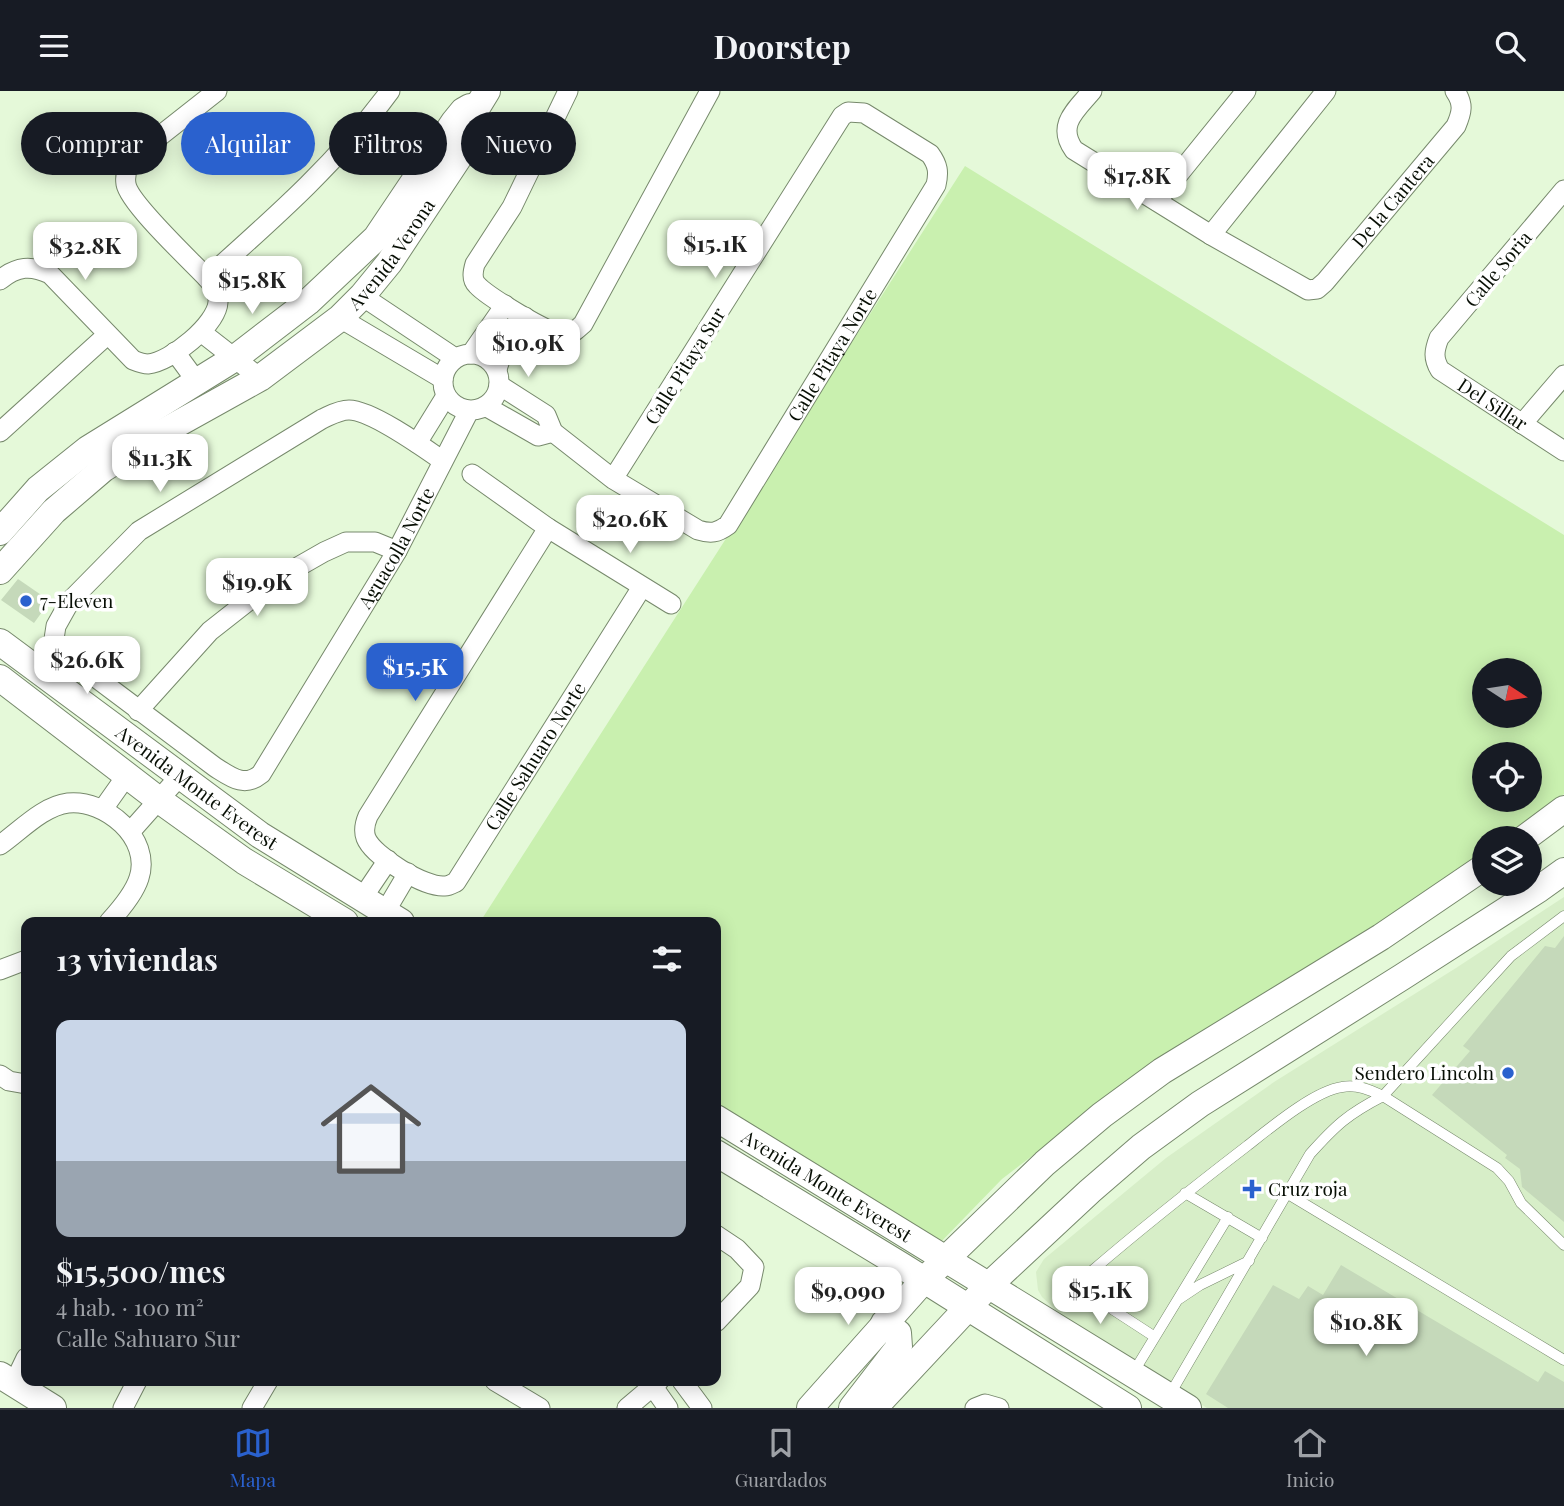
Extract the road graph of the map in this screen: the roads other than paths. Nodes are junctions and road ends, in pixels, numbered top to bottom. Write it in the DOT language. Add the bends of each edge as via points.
graph roads {
  1 [pos="217,91"];
  2 [pos="390,91"];
  3 [pos="568,91"];
  4 [pos="710,91"];
  5 [pos="1092,91"];
  6 [pos="1246,91"];
  7 [pos="1326,91"];
  8 [pos="1458,95"];
  9 [pos="481,100"];
  10 [pos="848,112"];
  11 [pos="1564,190"];
  12 [pos="1157,201"];
  13 [pos="1210,235"];
  14 [pos="207,278"];
  15 [pos="0,280"];
  16 [pos="362,296"];
  17 [pos="505,305"];
  18 [pos="524,317"];
  19 [pos="340,318"];
  20 [pos="201,332"];
  21 [pos="107,335"];
  22 [pos="1434,350"];
  23 [pos="175,352"];
  24 [pos="463,356"];
  25 [pos="235,358"];
  26 [pos="1564,375"];
  27 [pos="498,377"];
  28 [pos="260,379"];
  29 [pos="197,382"];
  30 [pos="444,388"];
  31 [pos="478,409"];
  32 [pos="1522,424"];
  33 [pos="0,432"];
  34 [pos="553,432"];
  35 [pos="417,443"];
  36 [pos="1564,451"];
  37 [pos="443,461"];
  38 [pos="472,474"];
  39 [pos="613,479"];
  40 [pos="548,528"];
  41 [pos="0,532"];
  42 [pos="397,551"];
  43 [pos="0,571"];
  44 [pos="642,587"];
  45 [pos="671,604"];
  46 [pos="0,642"];
  47 [pos="0,678"];
  48 [pos="64,688"];
  49 [pos="138,711"];
  50 [pos="45,712"];
  51 [pos="127,775"];
  52 [pos="179,777"];
  53 [pos="159,800"];
  54 [pos="103,809"];
  55 [pos="1564,809"];
  56 [pos="1541,826"];
  57 [pos="131,831"];
  58 [pos="0,845"];
  59 [pos="398,867"];
  60 [pos="1564,871"];
  61 [pos="1472,875"];
  62 [pos="382,913"];
  63 [pos="1564,916"];
  64 [pos="113,917"];
  65 [pos="337,917"];
  66 [pos="1381,937"];
  67 [pos="21,962"];
  68 [pos="0,970"];
  69 [pos="1402,978"];
  70 [pos="0,1075"];
  71 [pos="21,1083"];
  72 [pos="1383,1096"];
  73 [pos="721,1121"];
  74 [pos="721,1156"];
  75 [pos="1185,1193"];
  76 [pos="1288,1195"];
  77 [pos="1228,1217"];
  78 [pos="721,1238"];
  79 [pos="1262,1238"];
  80 [pos="1564,1245"];
  81 [pos="945,1260"];
  82 [pos="1249,1261"];
  83 [pos="924,1280"];
  84 [pos="988,1286"];
  85 [pos="1175,1301"];
  86 [pos="967,1308"];
  87 [pos="721,1317"];
  88 [pos="884,1323"];
  89 [pos="1155,1337"];
  90 [pos="1564,1360"];
  91 [pos="21,1363"];
  92 [pos="1133,1374"];
  93 [pos="7,1379"];
  94 [pos="134,1386"];
  95 [pos="265,1386"];
  96 [pos="503,1386"];
  97 [pos="651,1386"];
  98 [pos="656,1386"];
  99 [pos="686,1386"];
  100 [pos="1178,1402"];
  101 [pos="53,1408"];
  102 [pos="123,1408"];
  103 [pos="252,1408"];
  104 [pos="540,1408"];
  105 [pos="627,1408"];
  106 [pos="668,1408"];
  107 [pos="702,1408"];
  108 [pos="810,1408"];
  109 [pos="852,1408"];
  110 [pos="874,1408"];
  111 [pos="1128,1408"];
  1 -- 14 [label="street" via="137,155 125,175 129,195"];
  2 -- 14 [label="street" via="337,157 292,203"];
  3 -- 17 [label="street" via="512,207 475,264 476,284"];
  4 -- 18 [label="street" via="583,324 564,335"];
  5 -- 12 [label="street" via="1072,115 1066,139 1074,150"];
  6 -- 12 [label="street"];
  7 -- 13 [label="street"];
  8 -- 13 [label="street, De la Cantera" via="1462,113 1456,127 1317,289 1307,290"];
  9 -- 16 [label="street, Avenida Verona" via="477,127 465,148"];
  9 -- 25 [label="street, Avenida Verona" via="454,122 376,238 308,302"];
  10 -- 39 [label="street, Calle Pitaya Sur" via="836,121"];
  10 -- 39 [label="street, Calle Pitaya Norte" via="864,113 930,154 939,173 936,185 728,525 719,532 698,530"];
  11 -- 22 [label="street, Calle Soria" via="1439,338"];
  12 -- 13 [label="street"];
  14 -- 20 [label="street" via="218,292 218,304"];
  15 -- 21 [label="street" via="20,267 50,274"];
  16 -- 19 [label="street, Avenida Verona"];
  16 -- 24 [label="street"];
  17 -- 18 [label="street"];
  17 -- 24 [label="street"];
  18 -- 27 [label="street" via="502,354"];
  19 -- 28 [label="street, Avenida Verona"];
  19 -- 30 [label="street"];
  20 -- 23 [label="street"];
  20 -- 25 [label="street"];
  21 -- 23 [label="street" via="133,360 145,364"];
  21 -- 33 [label="street"];
  22 -- 32 [label="street, Del Sillar" via="1440,370"];
  23 -- 29 [label="street"];
  24 -- 27 [label="street" via="486,358"];
  24 -- 30 [label="street" via="449,364"];
  25 -- 28 [label="street"];
  25 -- 29 [label="street, Avenida Verona"];
  26 -- 32 [label="street"];
  27 -- 31 [label="street" via="497,394"];
  27 -- 34 [label="street" via="546,415"];
  28 -- 43 [label="street, Avenida Verona" via="103,469 54,511"];
  29 -- 41 [label="street, Avenida Verona" via="88,449 38,489"];
  30 -- 31 [label="street" via="452,404"];
  30 -- 35 [label="street"];
  31 -- 34 [label="street" via="538,436"];
  31 -- 37 [label="street, Aguacolla Norte"];
  32 -- 36 [label="street, Del Sillar"];
  34 -- 39 [label="street"];
  35 -- 37 [label="street"];
  35 -- 49 [label="street" via="366,415 338,411 139,531 70,601 55,626 54,639 59,650"];
  37 -- 42 [label="street, Aguacolla Norte"];
  38 -- 40 [label="street"];
  40 -- 44 [label="street"];
  40 -- 59 [label="street" via="368,816 367,841"];
  42 -- 49 [label="street" via="375,542 346,542 275,580 209,631"];
  42 -- 49 [label="street, Aguacolla Norte" via="261,774 246,782 235,780"];
  44 -- 45 [label="street"];
  44 -- 59 [label="street, Calle Sahuaro Norte" via="456,882 442,886"];
  46 -- 48 [label="street, Avenida Monte Everest"];
  47 -- 50 [label="street, Avenida Monte Everest"];
  48 -- 50 [label="street"];
  48 -- 52 [label="street, Avenida Monte Everest"];
  50 -- 51 [label="street, Avenida Monte Everest"];
  51 -- 53 [label="street, Avenida Monte Everest"];
  51 -- 54 [label="street"];
  52 -- 53 [label="street"];
  52 -- 62 [label="street, Avenida Monte Everest"];
  53 -- 57 [label="street"];
  53 -- 65 [label="street, Avenida Monte Everest" via="244,861"];
  54 -- 57 [label="street"];
  54 -- 58 [label="street" via="66,803"];
  55 -- 56 [label="street"];
  57 -- 64 [label="street" via="141,863 140,877"];
  59 -- 62 [label="street"];
  60 -- 69 [label="street"];
  61 -- 66 [label="street"];
  63 -- 72 [label="lane" via="1511,956"];
  66 -- 69 [label="street"];
  66 -- 81 [label="street" via="1162,1070 1045,1163"];
  67 -- 68 [label="street"];
  69 -- 84 [label="street" via="1199,1104 1090,1191"];
  70 -- 71 [label="street"];
  72 -- 75 [label="lane" via="1356,1086 1332,1090 1270,1128"];
  72 -- 76 [label="lane" via="1338,1122 1310,1154"];
  72 -- 80 [label="lane" via="1497,1168 1521,1203"];
  73 -- 81 [label="street, Avenida Monte Everest"];
  74 -- 83 [label="street, Avenida Monte Everest"];
  75 -- 77 [label="lane"];
  75 -- 89 [label="lane" via="1088,1278 1092,1296"];
  76 -- 79 [label="lane"];
  76 -- 90 [label="lane"];
  77 -- 79 [label="lane"];
  77 -- 85 [label="lane"];
  78 -- 87 [label="street" via="754,1267 750,1286"];
  79 -- 82 [label="lane"];
  81 -- 83 [label="street"];
  81 -- 84 [label="street, Avenida Monte Everest"];
  82 -- 85 [label="lane"];
  82 -- 100 [label="lane"];
  83 -- 86 [label="street, Avenida Monte Everest"];
  83 -- 88 [label="street"];
  84 -- 86 [label="street"];
  84 -- 92 [label="street, Avenida Monte Everest"];
  85 -- 89 [label="lane"];
  86 -- 110 [label="street"];
  86 -- 111 [label="street, Avenida Monte Everest"];
  88 -- 108 [label="street"];
  88 -- 109 [label="street" via="898,1333 899,1347"];
  89 -- 92 [label="lane"];
  91 -- 93 [label="street"];
  92 -- 100 [label="street, Avenida Monte Everest"];
  93 -- 101 [label="street"];
  94 -- 102 [label="street"];
  95 -- 103 [label="street"];
  96 -- 104 [label="street"];
  97 -- 105 [label="street"];
  98 -- 106 [label="street"];
  99 -- 107 [label="street"];
}
